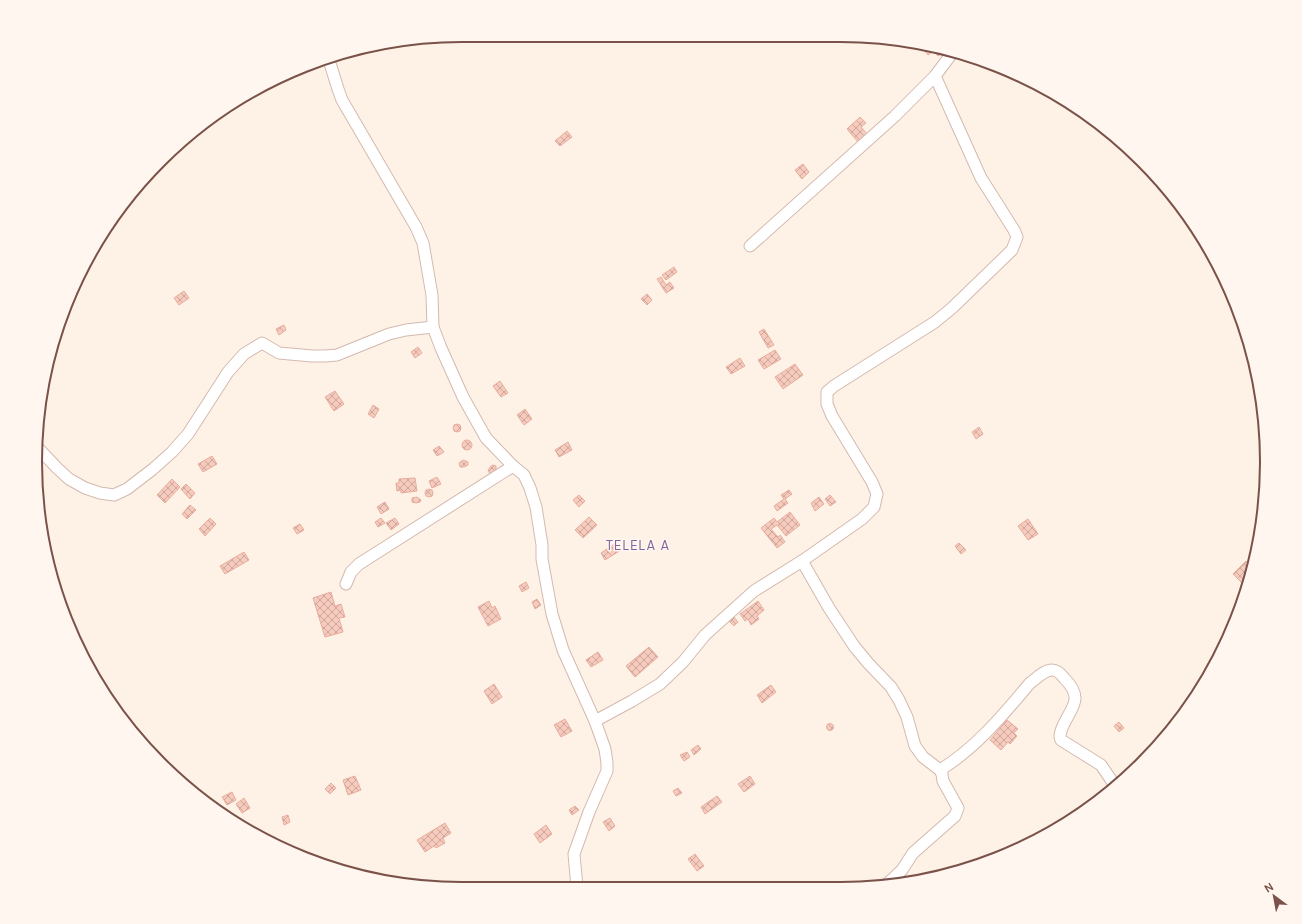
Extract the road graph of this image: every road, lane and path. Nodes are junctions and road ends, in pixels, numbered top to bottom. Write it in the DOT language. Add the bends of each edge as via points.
graph roads {
  1 [pos="950,56"];
  2 [pos="330,63"];
  3 [pos="935,76"];
  4 [pos="750,246"];
  5 [pos="433,327"];
  6 [pos="42,453"];
  7 [pos="513,466"];
  8 [pos="802,561"];
  9 [pos="346,584"];
  10 [pos="595,721"];
  11 [pos="940,770"];
  12 [pos="1112,782"];
  13 [pos="893,878"];
  14 [pos="577,882"];
  1 -- 3 [label="street"];
  2 -- 5 [label="street" via="342,100 416,227 422,243 432,295"];
  3 -- 4 [label="street" via="866,143"];
  3 -- 8 [label="street" via="981,178 1014,230 1015,244 1012,250 952,308 827,392 827,404 832,416 872,482 877,499 874,507 862,519"];
  5 -- 6 [label="street" via="389,334 337,355 279,353 262,342 244,354 228,372 188,434 172,452 128,489 114,495 85,488 69,479"];
  5 -- 7 [label="street" via="463,397 475,418 491,444"];
  7 -- 9 [label="street" via="359,564 351,572"];
  7 -- 10 [label="street" via="524,475 533,495 552,614 563,650"];
  8 -- 10 [label="street" via="754,592 705,635 683,662 660,684"];
  8 -- 11 [label="street" via="854,646 891,687 899,700 915,746 923,757"];
  10 -- 14 [label="street" via="605,749 607,771 574,854"];
  11 -- 12 [label="street" via="972,746 1030,683 1052,670 1067,680 1076,698 1059,738 1101,765"];
  11 -- 13 [label="street" via="958,808 955,816 913,853"];
}
